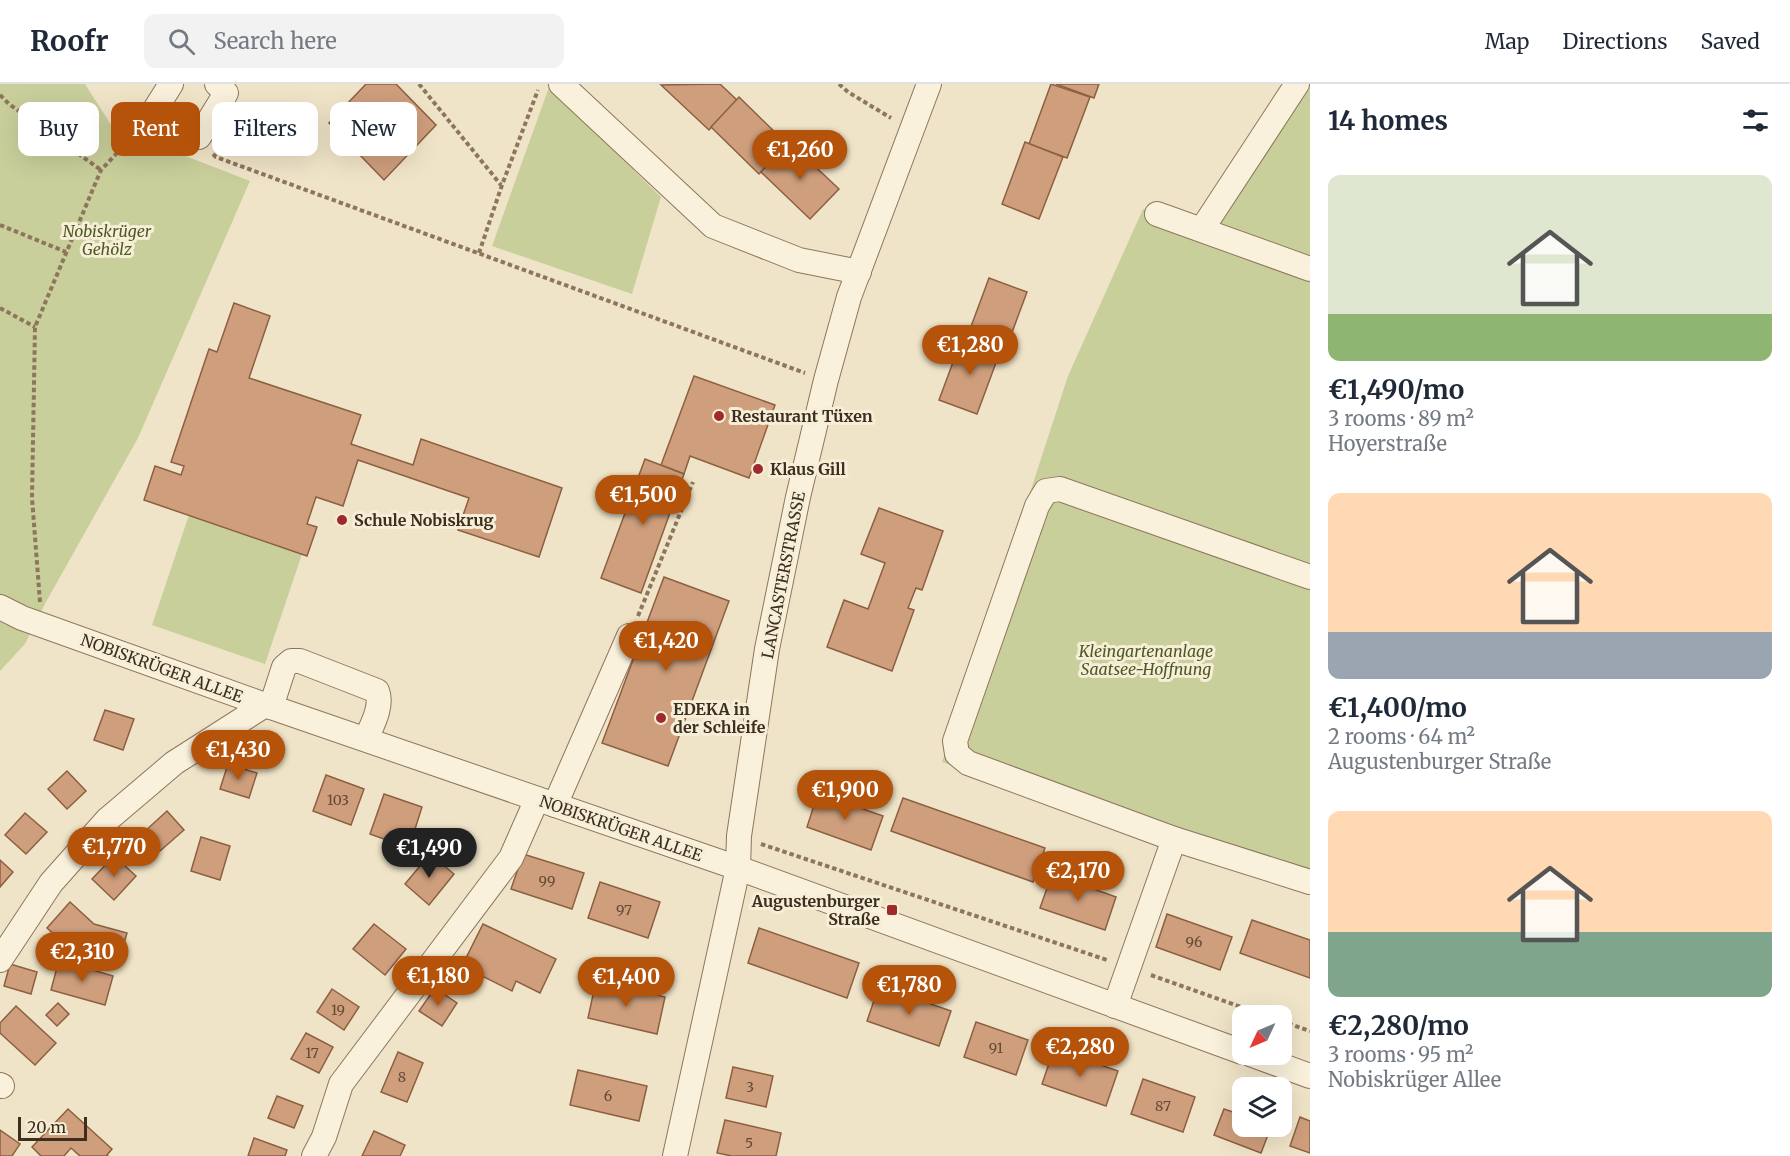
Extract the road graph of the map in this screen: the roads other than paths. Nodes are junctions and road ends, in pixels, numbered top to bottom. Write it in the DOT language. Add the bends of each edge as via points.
graph roads {
  1 [pos="171,84"];
  2 [pos="217,84"];
  3 [pos="561,84"];
  4 [pos="928,84"];
  5 [pos="1298,84"];
  6 [pos="1157,214"];
  7 [pos="1202,230"];
  8 [pos="1310,269"];
  9 [pos="859,272"];
  10 [pos="1310,577"];
  11 [pos="0,607"];
  12 [pos="629,636"];
  13 [pos="268,706"];
  14 [pos="366,739"];
  15 [pos="546,802"];
  16 [pos="1174,839"];
  17 [pos="738,868"];
  18 [pos="1310,882"];
  19 [pos="0,960"];
  20 [pos="1115,1006"];
  21 [pos="1232,1048"];
  22 [pos="1280,1065"];
  23 [pos="1310,1076"];
  24 [pos="324,1150"];
  25 [pos="675,1156"];
  1 -- 2 [label="street" via="149,119 199,137 226,93"];
  3 -- 9 [label="street" via="713,226 800,260"];
  4 -- 9 [label="street, LANCASTERSTRASSE"];
  5 -- 7 [label="street"];
  6 -- 7 [label="street"];
  7 -- 8 [label="street"];
  9 -- 17 [label="street, LANCASTERSTRASSE" via="826,380 767,649 739,836"];
  10 -- 16 [label="street" via="1060,489 1046,491 1037,506 955,741 957,754 968,762"];
  11 -- 13 [label="street, NOBISKRÜGER ALLEE"];
  12 -- 15 [label="street"];
  13 -- 14 [label="street, NOBISKRÜGER ALLEE"];
  13 -- 14 [label="street" via="284,667 291,661 300,661 377,690 378,707"];
  13 -- 19 [label="street" via="174,763 107,820 51,883"];
  14 -- 15 [label="street, NOBISKRÜGER ALLEE"];
  15 -- 17 [label="street, NOBISKRÜGER ALLEE"];
  15 -- 24 [label="street" via="511,858 341,1084"];
  16 -- 18 [label="street"];
  16 -- 20 [label="street"];
  17 -- 20 [label="street, NOBISKRÜGER ALLEE"];
  17 -- 25 [label="street"];
  20 -- 21 [label="street, NOBISKRÜGER ALLEE"];
  22 -- 23 [label="street"];
}
